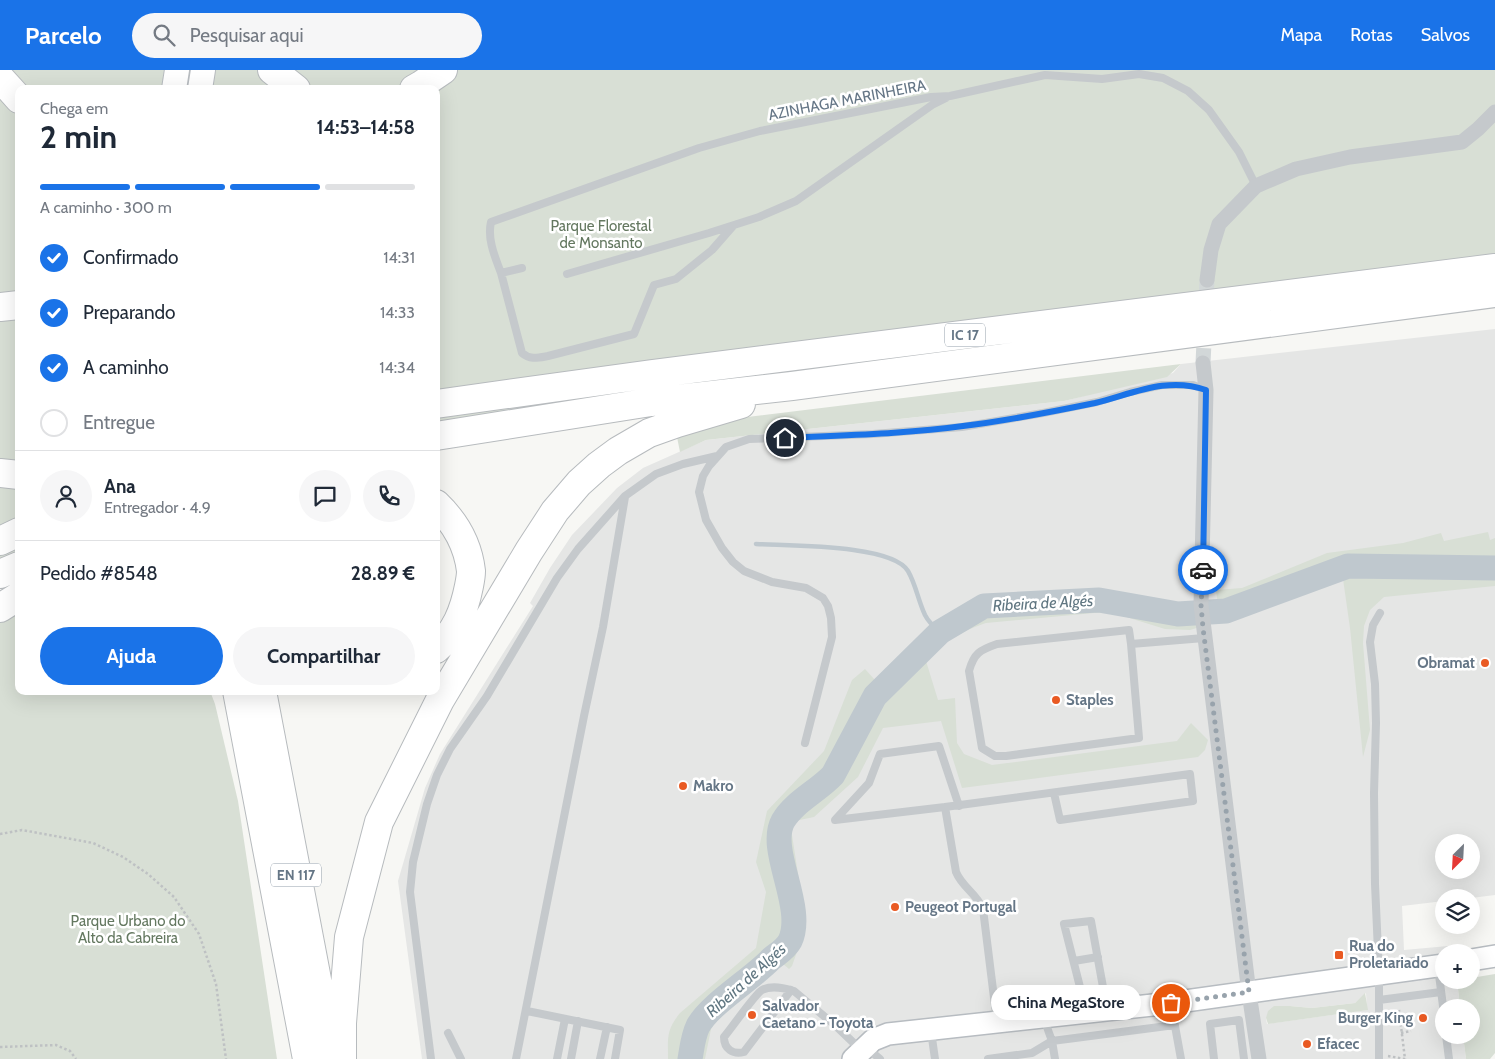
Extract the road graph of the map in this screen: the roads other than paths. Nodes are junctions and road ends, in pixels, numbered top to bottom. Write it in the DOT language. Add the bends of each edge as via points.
graph roads {
  1 [pos="177,70"];
  2 [pos="203,70"];
  3 [pos="272,70"];
  4 [pos="443,70"];
  5 [pos="0,78"];
  6 [pos="175,85"];
  7 [pos="201,85"];
  8 [pos="291,85"];
  9 [pos="421,85"];
  10 [pos="15,95"];
  11 [pos="950,96"];
  12 [pos="1495,112"];
  13 [pos="1256,186"];
  14 [pos="734,225"];
  15 [pos="522,268"];
  16 [pos="1495,268"];
  17 [pos="501,273"];
  18 [pos="567,274"];
  19 [pos="1207,280"];
  20 [pos="1495,294"];
  21 [pos="15,305"];
  22 [pos="0,308"];
  23 [pos="1203,363"];
  24 [pos="792,386"];
  25 [pos="1206,390"];
  26 [pos="440,403"];
  27 [pos="440,435"];
  28 [pos="717,456"];
  29 [pos="0,473"];
  30 [pos="15,475"];
  31 [pos="626,496"];
  32 [pos="440,508"];
  33 [pos="15,534"];
  34 [pos="0,541"];
  35 [pos="15,568"];
  36 [pos="0,574"];
  37 [pos="15,599"];
  38 [pos="0,608"];
  39 [pos="1380,613"];
  40 [pos="1204,633"];
  41 [pos="1131,644"];
  42 [pos="440,645"];
  43 [pos="232,695"];
  44 [pos="239,695"];
  45 [pos="263,695"];
  46 [pos="244,725"];
  47 [pos="805,743"];
  48 [pos="1054,793"];
  49 [pos="959,806"];
  50 [pos="945,807"];
  51 [pos="1495,956"];
  52 [pos="1098,957"];
  53 [pos="1480,958"];
  54 [pos="1074,961"];
  55 [pos="1435,966"];
  56 [pos="1379,974"];
  57 [pos="791,990"];
  58 [pos="1081,991"];
  59 [pos="1249,992"];
  60 [pos="1441,992"];
  61 [pos="1442,999"];
  62 [pos="1379,1000"];
  63 [pos="1171,1003"];
  64 [pos="1107,1010"];
  65 [pos="527,1011"];
  66 [pos="1043,1018"];
  67 [pos="565,1019"];
  68 [pos="578,1021"];
  69 [pos="997,1023"];
  70 [pos="1175,1025"];
  71 [pos="607,1027"];
  72 [pos="931,1030"];
  73 [pos="448,1033"];
  74 [pos="1052,1041"];
  75 [pos="1250,1043"];
  76 [pos="1447,1044"];
  77 [pos="865,1054"];
  78 [pos="1379,1056"];
  79 [pos="307,1059"];
  80 [pos="332,1059"];
  81 [pos="342,1059"];
  82 [pos="431,1059"];
  83 [pos="461,1059"];
  84 [pos="516,1059"];
  85 [pos="557,1059"];
  86 [pos="571,1059"];
  87 [pos="600,1059"];
  88 [pos="615,1059"];
  89 [pos="935,1059"];
  90 [pos="988,1059"];
  91 [pos="1055,1059"];
  92 [pos="1181,1059"];
  93 [pos="1214,1059"];
  94 [pos="1244,1059"];
  95 [pos="1259,1059"];
  96 [pos="1449,1059"];
  1 -- 6 [label="main road"];
  2 -- 7 [label="main road"];
  3 -- 8 [label="highway"];
  4 -- 9 [label="highway"];
  5 -- 10 [label="highway"];
  11 -- 13 [label="lane, AZINHAGA MARINHEIRA" via="1045,75 1102,79 1139,74 1163,78 1188,91 1208,110 1239,152"];
  11 -- 14 [label="lane" via="932,105 796,202"];
  11 -- 17 [label="lane, AZINHAGA MARINHEIRA" via="760,131 699,148 491,222 491,244"];
  12 -- 13 [label="street" via="1462,142 1341,159 1296,169"];
  13 -- 19 [label="street" via="1219,224"];
  14 -- 17 [label="lane" via="712,250 676,279 654,285 634,334 534,359 522,353"];
  14 -- 18 [label="lane"];
  15 -- 17 [label="lane"];
  16 -- 26 [label="highway, IC 17"];
  20 -- 24 [label="highway, IC 17"];
  21 -- 22 [label="highway"];
  23 -- 25 [label="street"];
  24 -- 27 [label="highway, IC 17" via="651,402"];
  24 -- 81 [label="highway" via="649,433 600,465 555,511 440,700 379,822 349,937"];
  25 -- 28 [label="lane" via="1193,385 1162,385 1088,404 962,426 873,434 749,439 726,447"];
  25 -- 40 [label="street" via="1201,605"];
  28 -- 31 [label="lane" via="656,474"];
  28 -- 47 [label="lane" via="703,476 699,492 706,520 722,548 744,571 772,582 806,588 823,598 828,606 832,637"];
  29 -- 30 [label="highway"];
  31 -- 65 [label="lane"];
  31 -- 82 [label="lane" via="578,549 557,578 437,775 413,862 410,892"];
  32 -- 42 [label="highway" via="458,529 471,573 466,602 456,627"];
  33 -- 34 [label="highway"];
  35 -- 36 [label="highway"];
  37 -- 38 [label="highway"];
  39 -- 56 [label="lane" via="1370,642 1375,684 1375,884"];
  40 -- 41 [label="lane"];
  40 -- 59 [label="street"];
  41 -- 41 [label="lane" via="1129,630 997,644 977,653 969,671 982,748 995,756 1006,756 1139,738"];
  43 -- 46 [label="highway"];
  44 -- 46 [label="highway, EN 117"];
  45 -- 80 [label="highway, EN 117"];
  46 -- 79 [label="highway, EN 117"];
  48 -- 48 [label="lane" via="1060,820 1193,801 1190,774"];
  48 -- 49 [label="lane"];
  49 -- 50 [label="lane"];
  49 -- 50 [label="lane" via="939,746 880,754 869,783 835,820"];
  50 -- 69 [label="lane" via="956,872 960,881 980,900 983,909"];
  51 -- 53 [label="street"];
  52 -- 54 [label="lane"];
  52 -- 54 [label="lane" via="1091,921 1064,924"];
  52 -- 64 [label="lane"];
  54 -- 58 [label="lane"];
  55 -- 56 [label="street"];
  56 -- 59 [label="street"];
  56 -- 62 [label="lane"];
  57 -- 57 [label="lane" via="776,987 761,991 724,1037 729,1050 744,1052"];
  57 -- 77 [label="lane"];
  59 -- 63 [label="street"];
  59 -- 75 [label="street"];
  60 -- 61 [label="lane"];
  60 -- 62 [label="lane"];
  62 -- 78 [label="lane"];
  63 -- 64 [label="street"];
  63 -- 70 [label="lane"];
  64 -- 66 [label="street"];
  65 -- 67 [label="lane"];
  65 -- 84 [label="lane"];
  66 -- 69 [label="street"];
  66 -- 74 [label="lane"];
  67 -- 68 [label="lane"];
  67 -- 85 [label="lane"];
  68 -- 71 [label="lane"];
  68 -- 86 [label="lane"];
  69 -- 72 [label="street"];
  70 -- 74 [label="lane"];
  70 -- 92 [label="lane"];
  71 -- 87 [label="lane"];
  71 -- 88 [label="lane" via="620,1030"];
  72 -- 77 [label="street" via="888,1034 873,1040"];
  72 -- 89 [label="lane"];
  73 -- 83 [label="lane"];
  74 -- 90 [label="lane" via="1032,1053"];
  74 -- 91 [label="lane"];
  75 -- 93 [label="lane" via="1239,1020 1210,1024"];
  75 -- 94 [label="lane"];
  75 -- 95 [label="street"];
  76 -- 96 [label="lane"];
}
